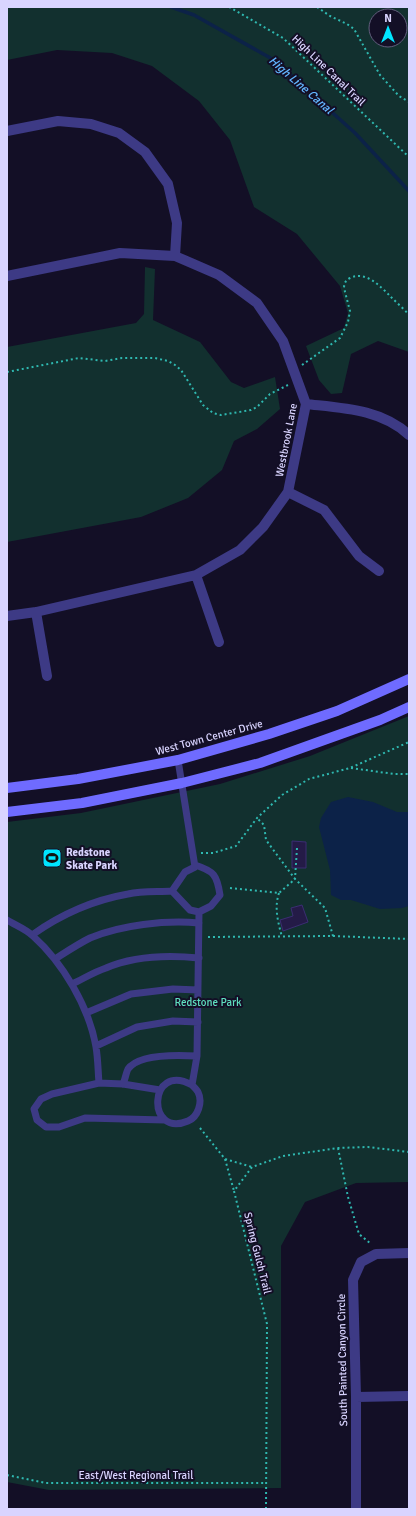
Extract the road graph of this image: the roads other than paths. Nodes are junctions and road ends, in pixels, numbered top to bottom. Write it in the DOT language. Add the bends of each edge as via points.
graph roads {
  1 [pos="7,131"];
  2 [pos="175,256"];
  3 [pos="7,276"];
  4 [pos="306,404"];
  5 [pos="409,435"];
  6 [pos="288,492"];
  7 [pos="379,571"];
  8 [pos="196,575"];
  9 [pos="36,612"];
  10 [pos="7,616"];
  11 [pos="219,642"];
  12 [pos="47,676"];
  13 [pos="409,679"];
  14 [pos="409,707"];
  15 [pos="178,760"];
  16 [pos="182,783"];
  17 [pos="7,788"];
  18 [pos="7,812"];
  19 [pos="195,865"];
  20 [pos="172,891"];
  21 [pos="199,912"];
  22 [pos="7,920"];
  23 [pos="199,923"];
  24 [pos="32,935"];
  25 [pos="199,958"];
  26 [pos="55,959"];
  27 [pos="72,984"];
  28 [pos="198,990"];
  29 [pos="86,1013"];
  30 [pos="198,1022"];
  31 [pos="96,1046"];
  32 [pos="197,1056"];
  33 [pos="99,1083"];
  34 [pos="123,1084"];
  35 [pos="192,1085"];
  36 [pos="160,1090"];
  37 [pos="165,1120"];
  38 [pos="409,1253"];
  39 [pos="409,1396"];
  40 [pos="356,1397"];
  41 [pos="356,1509"];
  1 -- 2 [label="street" via="58,121 91,124 119,133 145,152 168,184 177,223"];
  2 -- 3 [label="street, Westbrook Lane" via="120,253"];
  2 -- 4 [label="street, Westbrook Lane" via="219,276 257,303 283,341"];
  4 -- 5 [label="street" via="353,409 376,415"];
  4 -- 6 [label="street, Westbrook Lane"];
  6 -- 7 [label="street" via="324,510 359,556"];
  6 -- 8 [label="street, Westbrook Lane" via="262,527 240,550"];
  8 -- 9 [label="street, Westbrook Lane"];
  8 -- 11 [label="street"];
  9 -- 10 [label="street, Westbrook Lane"];
  9 -- 12 [label="street"];
  13 -- 15 [label="street, West Town Center Drive" via="337,711"];
  14 -- 16 [label="street" via="260,763"];
  15 -- 16 [label="lane"];
  15 -- 17 [label="street, West Town Center Drive" via="78,779"];
  16 -- 18 [label="street" via="82,803"];
  16 -- 19 [label="lane"];
  19 -- 20 [label="lane" via="185,872"];
  19 -- 21 [label="lane" via="209,869 218,882 220,895 211,906"];
  20 -- 21 [label="lane" via="190,910"];
  20 -- 24 [label="lane" via="130,893 102,900 50,922"];
  21 -- 23 [label="lane"];
  22 -- 24 [label="lane"];
  23 -- 25 [label="lane"];
  23 -- 26 [label="lane" via="156,922 108,932 89,939"];
  24 -- 26 [label="lane"];
  25 -- 27 [label="lane" via="176,956 128,961"];
  25 -- 28 [label="lane"];
  26 -- 27 [label="lane"];
  27 -- 29 [label="lane"];
  28 -- 29 [label="lane" via="173,989 131,994"];
  28 -- 30 [label="lane"];
  29 -- 31 [label="lane"];
  30 -- 31 [label="lane" via="173,1021 137,1027"];
  30 -- 32 [label="lane"];
  31 -- 33 [label="lane"];
  32 -- 34 [label="lane" via="172,1055 139,1060 128,1069"];
  32 -- 35 [label="lane"];
  33 -- 34 [label="lane"];
  33 -- 37 [label="lane" via="41,1099 34,1109 37,1120 46,1127 59,1127 85,1118"];
  34 -- 36 [label="lane"];
  35 -- 36 [label="lane" via="185,1081 174,1081"];
  35 -- 37 [label="lane" via="198,1092 200,1103 197,1114 190,1121 180,1124"];
  36 -- 37 [label="lane" via="158,1109"];
  38 -- 40 [label="street, South Painted Canyon Circle" via="376,1254 361,1262 352,1280"];
  39 -- 40 [label="street"];
  40 -- 41 [label="street, South Painted Canyon Circle"];
}
